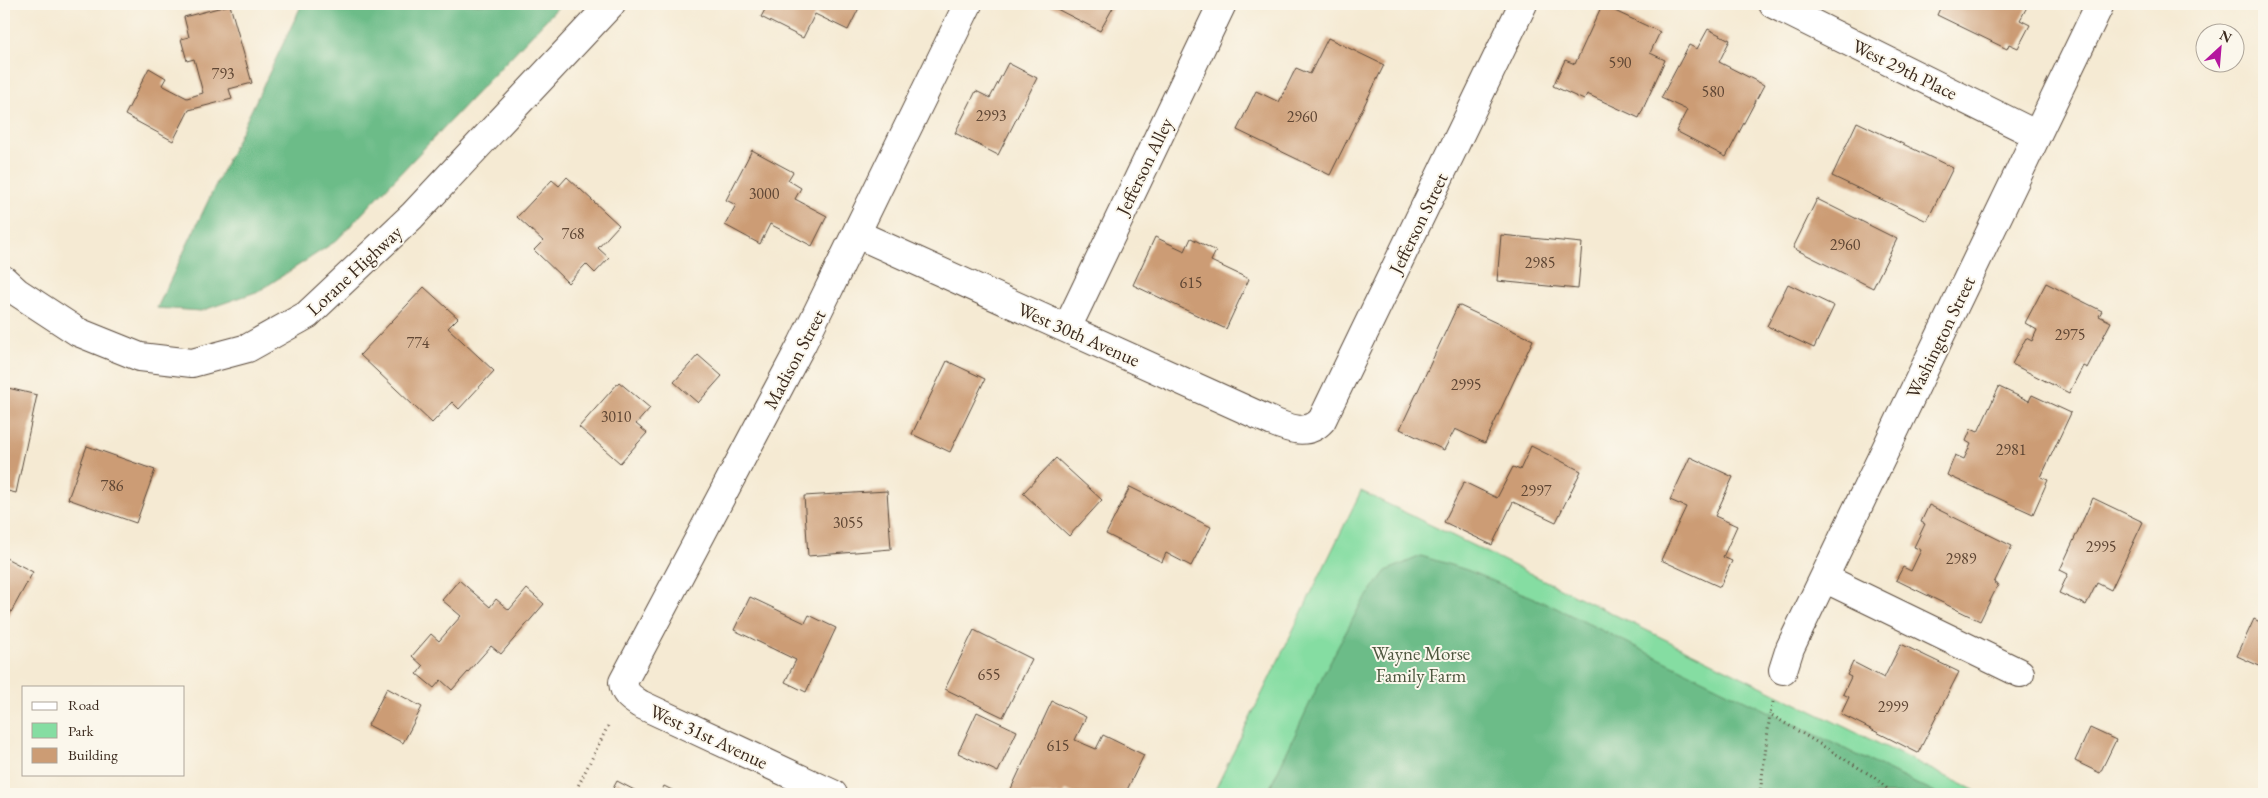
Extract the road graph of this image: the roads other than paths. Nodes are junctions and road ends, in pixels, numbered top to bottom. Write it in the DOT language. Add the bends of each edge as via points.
graph roads {
  1 [pos="611,4"];
  2 [pos="968,4"];
  3 [pos="1222,4"];
  4 [pos="1523,4"];
  5 [pos="1773,4"];
  6 [pos="2100,4"];
  7 [pos="1818,14"];
  8 [pos="2037,135"];
  9 [pos="857,234"];
  10 [pos="4,280"];
  11 [pos="1067,328"];
  12 [pos="1301,430"];
  13 [pos="1824,578"];
  14 [pos="1783,670"];
  15 [pos="2020,673"];
  16 [pos="635,701"];
  17 [pos="833,794"];
  1 -- 10 [label="street, Lorane Highway" via="412,216 307,316 248,348 192,363 140,357 78,332"];
  2 -- 9 [label="street, Madison Street"];
  3 -- 11 [label="street, Jefferson Alley"];
  4 -- 12 [label="street, Jefferson Street" via="1322,420 1311,429"];
  5 -- 7 [label="street, West 29th Place"];
  6 -- 8 [label="street, Washington Street"];
  7 -- 8 [label="street, West 29th Place"];
  8 -- 13 [label="street, Washington Street"];
  9 -- 11 [label="street, West 30th Avenue"];
  9 -- 16 [label="street, Madison Street" via="626,674 623,689"];
  11 -- 12 [label="street, West 30th Avenue" via="1273,422"];
  13 -- 14 [label="street, Washington Street" via="1790,648"];
  13 -- 15 [label="street"];
  16 -- 17 [label="street, West 31st Avenue"];
}
